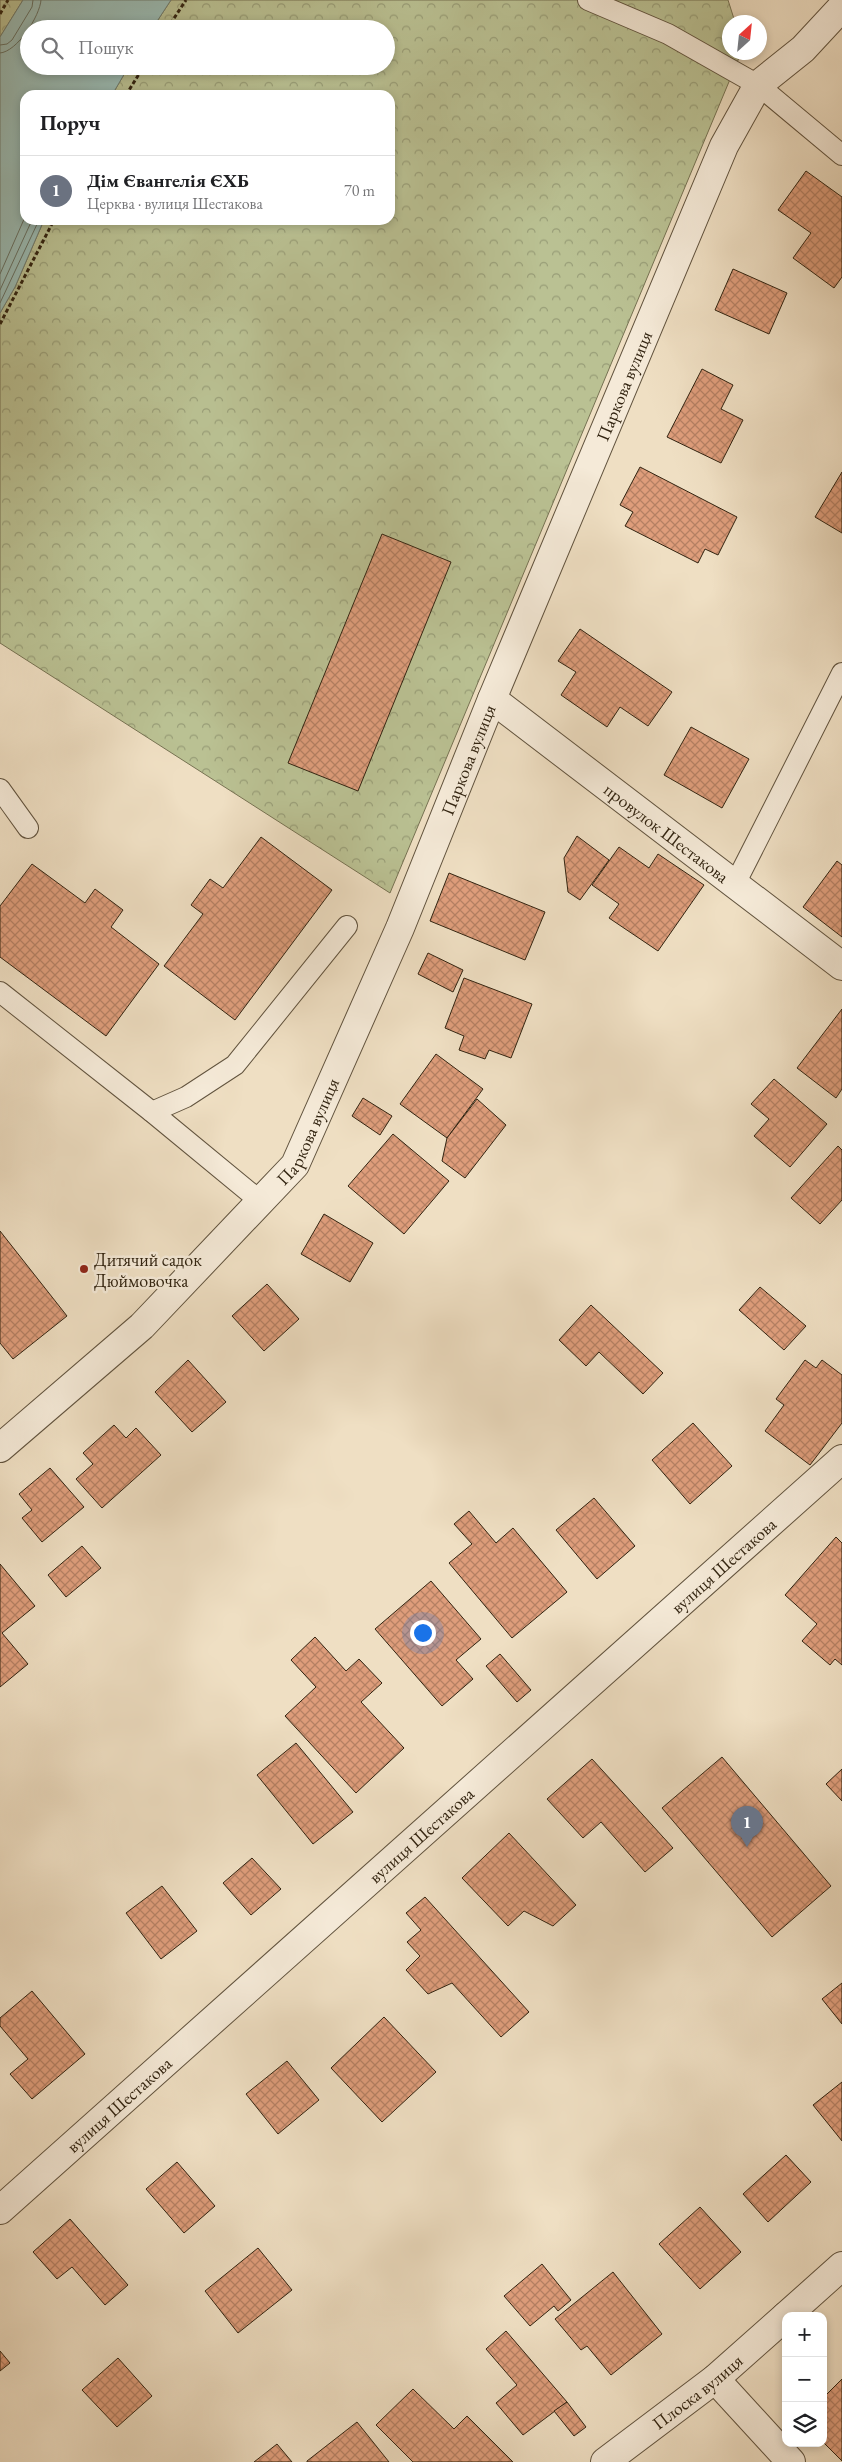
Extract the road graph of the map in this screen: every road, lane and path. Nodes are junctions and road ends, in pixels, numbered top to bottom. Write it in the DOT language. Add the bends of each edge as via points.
graph roads {
  1 [pos="8,0"];
  2 [pos="186,0"];
  3 [pos="588,0"];
  4 [pos="842,7"];
  5 [pos="0,14"];
  6 [pos="173,20"];
  7 [pos="138,75"];
  8 [pos="758,85"];
  9 [pos="129,90"];
  10 [pos="842,155"];
  11 [pos="51,225"];
  12 [pos="0,324"];
  13 [pos="842,673"];
  14 [pos="492,699"];
  15 [pos="0,789"];
  16 [pos="28,828"];
  17 [pos="734,886"];
  18 [pos="347,926"];
  19 [pos="842,966"];
  20 [pos="0,992"];
  21 [pos="152,1112"];
  22 [pos="260,1201"];
  23 [pos="0,1448"];
  24 [pos="842,1459"];
  25 [pos="0,2210"];
  26 [pos="842,2266"];
  27 [pos="790,2312"];
  28 [pos="782,2320"];
  29 [pos="715,2379"];
  30 [pos="605,2462"];
  31 [pos="791,2462"];
  1 -- 5 [label="path"];
  2 -- 6 [label="path"];
  3 -- 8 [label="lane" via="668,34"];
  4 -- 8 [label="street, Паркова вулиця" via="803,49"];
  7 -- 9 [label="path"];
  8 -- 10 [label="lane"];
  8 -- 14 [label="street, Паркова вулиця" via="724,146"];
  11 -- 12 [label="path"];
  13 -- 17 [label="lane"];
  14 -- 17 [label="street, провулок Шестакова"];
  14 -- 22 [label="street, Паркова вулиця" via="400,928 295,1164"];
  15 -- 16 [label="lane"];
  17 -- 19 [label="street, провулок Шестакова"];
  18 -- 21 [label="lane" via="235,1065 186,1097"];
  20 -- 21 [label="lane"];
  21 -- 22 [label="lane"];
  22 -- 23 [label="street, Паркова вулиця" via="142,1326"];
  24 -- 25 [label="street, вулиця Шестакова"];
  26 -- 27 [label="street, Плоска вулиця"];
  28 -- 29 [label="street, Плоска вулиця"];
  29 -- 30 [label="street, Плоска вулиця"];
  29 -- 31 [label="street"];
}
